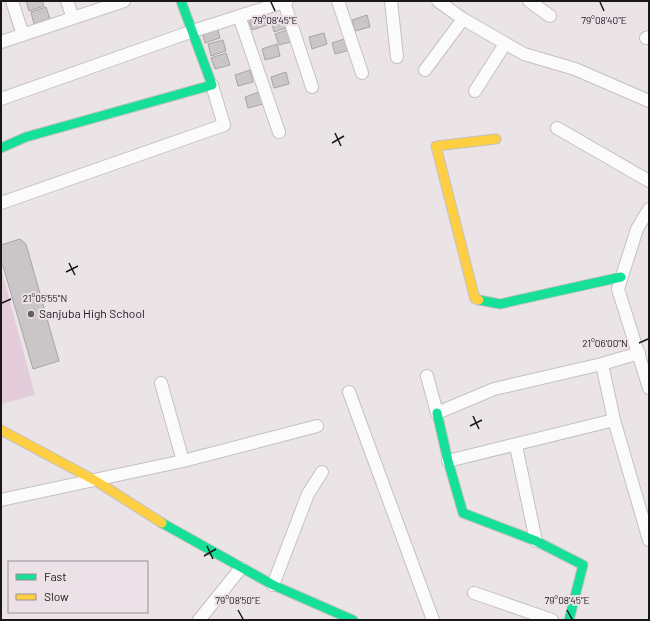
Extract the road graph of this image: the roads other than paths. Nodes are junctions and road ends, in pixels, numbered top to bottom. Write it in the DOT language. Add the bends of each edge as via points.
graph roads {
  1 [pos="12,1"];
  2 [pos="67,1"];
  3 [pos="123,1"];
  4 [pos="181,1"];
  5 [pos="338,1"];
  6 [pos="391,1"];
  7 [pos="438,1"];
  8 [pos="529,1"];
  9 [pos="286,2"];
  10 [pos="239,16"];
  11 [pos="550,16"];
  12 [pos="73,18"];
  13 [pos="463,19"];
  14 [pos="193,31"];
  15 [pos="23,35"];
  16 [pos="1,42"];
  17 [pos="505,44"];
  18 [pos="397,57"];
  19 [pos="425,70"];
  20 [pos="362,73"];
  21 [pos="212,85"];
  22 [pos="312,87"];
  23 [pos="475,91"];
  24 [pos="1,99"];
  25 [pos="649,101"];
  26 [pos="557,128"];
  27 [pos="279,132"];
  28 [pos="496,139"];
  29 [pos="1,148"];
  30 [pos="649,181"];
  31 [pos="1,203"];
  32 [pos="649,209"];
  33 [pos="621,277"];
  34 [pos="639,354"];
  35 [pos="602,364"];
  36 [pos="427,376"];
  37 [pos="161,383"];
  38 [pos="649,388"];
  39 [pos="349,392"];
  40 [pos="437,413"];
  41 [pos="614,420"];
  42 [pos="317,426"];
  43 [pos="1,430"];
  44 [pos="516,446"];
  45 [pos="183,461"];
  46 [pos="448,461"];
  47 [pos="322,472"];
  48 [pos="96,481"];
  49 [pos="1,500"];
  50 [pos="649,540"];
  51 [pos="536,541"];
  52 [pos="241,568"];
  53 [pos="273,585"];
  54 [pos="474,593"];
  55 [pos="199,620"];
  56 [pos="353,620"];
  57 [pos="433,620"];
  58 [pos="552,620"];
  59 [pos="569,620"];
  1 -- 15 [label="street"];
  2 -- 12 [label="street"];
  3 -- 12 [label="street"];
  4 -- 14 [label="street"];
  5 -- 20 [label="street"];
  6 -- 18 [label="street"];
  7 -- 13 [label="street"];
  8 -- 11 [label="street"];
  9 -- 10 [label="street"];
  9 -- 22 [label="street"];
  10 -- 14 [label="street"];
  10 -- 27 [label="street"];
  12 -- 15 [label="street"];
  13 -- 17 [label="street"];
  13 -- 19 [label="street"];
  14 -- 21 [label="street"];
  14 -- 24 [label="street"];
  15 -- 16 [label="street"];
  17 -- 23 [label="street"];
  17 -- 25 [label="street" via="524,54 575,69"];
  21 -- 29 [label="street" via="26,137"];
  21 -- 31 [label="street" via="224,126"];
  26 -- 30 [label="street"];
  28 -- 33 [label="street" via="436,146 475,299 500,304"];
  32 -- 33 [label="street" via="637,229"];
  33 -- 34 [label="street" via="618,289"];
  34 -- 35 [label="street"];
  34 -- 38 [label="street"];
  35 -- 40 [label="street" via="494,388"];
  35 -- 41 [label="street"];
  36 -- 40 [label="street"];
  37 -- 45 [label="street"];
  39 -- 57 [label="street"];
  40 -- 46 [label="street"];
  41 -- 44 [label="street"];
  41 -- 50 [label="street"];
  42 -- 45 [label="street"];
  43 -- 48 [label="street"];
  44 -- 46 [label="street"];
  44 -- 51 [label="street"];
  45 -- 48 [label="street"];
  46 -- 51 [label="street" via="463,513"];
  47 -- 53 [label="street" via="308,494"];
  48 -- 49 [label="street"];
  48 -- 52 [label="street" via="168,527"];
  51 -- 59 [label="street" via="583,565"];
  52 -- 53 [label="street"];
  52 -- 55 [label="street"];
  53 -- 56 [label="street"];
  54 -- 58 [label="street"];
}
